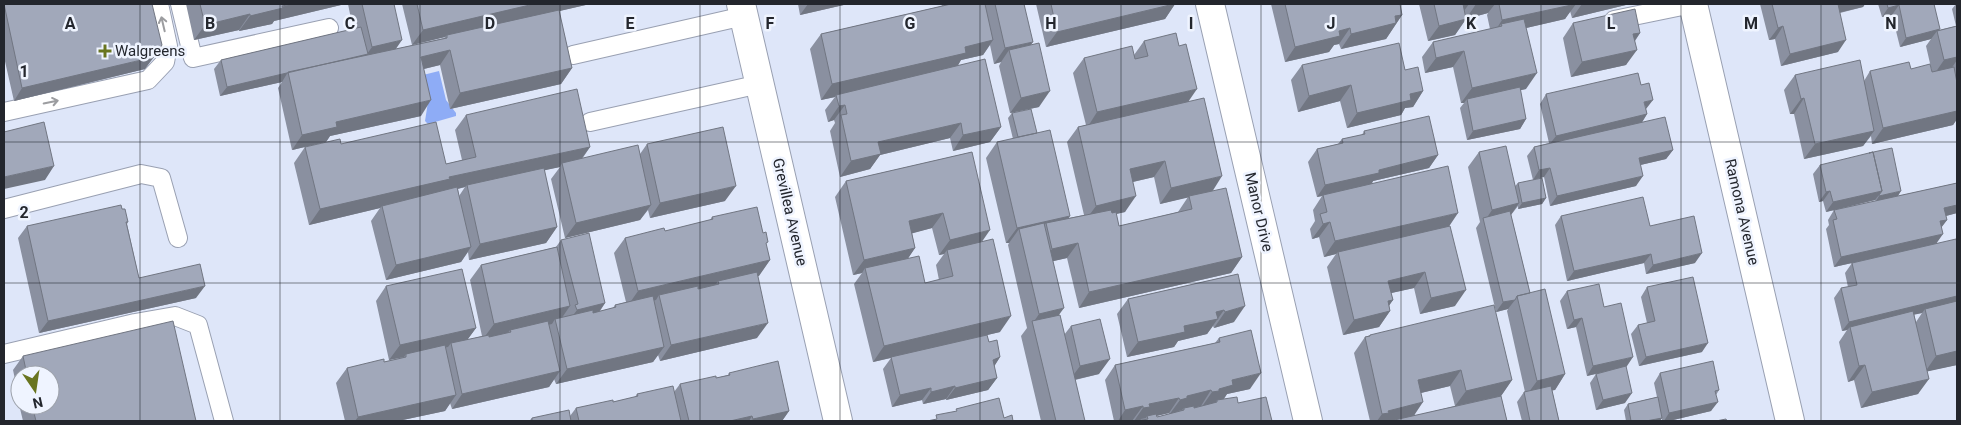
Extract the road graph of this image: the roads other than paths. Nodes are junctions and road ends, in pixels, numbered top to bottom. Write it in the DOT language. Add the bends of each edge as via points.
graph roads {
  1 [pos="158,4"];
  2 [pos="180,4"];
  3 [pos="1210,4"];
  4 [pos="1692,4"];
  5 [pos="742,10"];
  6 [pos="1597,24"];
  7 [pos="328,28"];
  8 [pos="573,55"];
  9 [pos="760,84"];
  10 [pos="4,112"];
  11 [pos="590,122"];
  12 [pos="4,209"];
  13 [pos="178,238"];
  14 [pos="4,354"];
  15 [pos="224,421"];
  16 [pos="838,421"];
  17 [pos="1308,421"];
  18 [pos="1790,421"];
  10 -- 1 [label="lane, one-way" via="148,80 165,62 168,46"];
  2 -- 7 [label="lane" via="193,58"];
  3 -- 17 [label="street, Manor Drive"];
  4 -- 6 [label="lane"];
  4 -- 18 [label="street, Ramona Avenue"];
  5 -- 8 [label="lane"];
  5 -- 9 [label="street, Grevillea Avenue"];
  9 -- 11 [label="lane"];
  9 -- 16 [label="street, Grevillea Avenue"];
  12 -- 13 [label="lane" via="141,174 161,178"];
  14 -- 15 [label="lane" via="175,316 198,325"];
}
